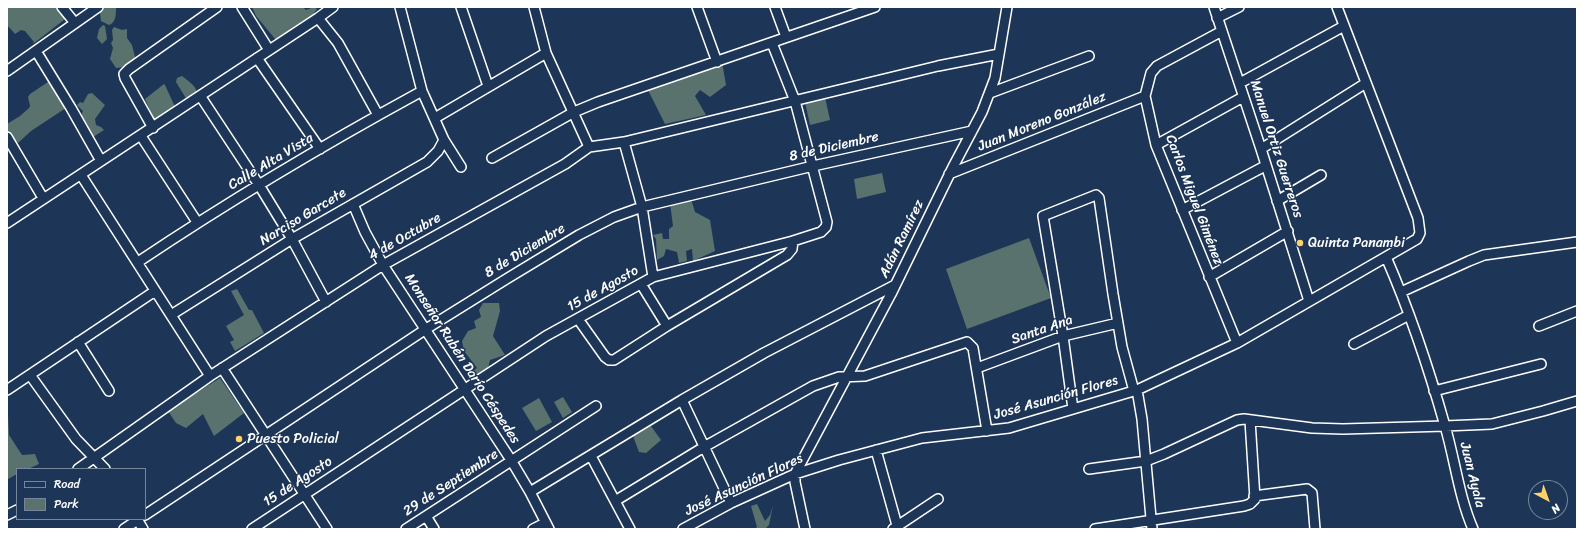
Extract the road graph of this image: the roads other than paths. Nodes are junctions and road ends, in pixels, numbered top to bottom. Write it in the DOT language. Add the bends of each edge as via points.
graph roads {
  1 [pos="62,7"];
  2 [pos="98,7"];
  3 [pos="242,7"];
  4 [pos="333,7"];
  5 [pos="400,7"];
  6 [pos="461,7"];
  7 [pos="534,7"];
  8 [pos="697,7"];
  9 [pos="775,7"];
  10 [pos="875,7"];
  11 [pos="1007,7"];
  12 [pos="1214,7"];
  13 [pos="1239,7"];
  14 [pos="1337,7"];
  15 [pos="212,8"];
  16 [pos="318,18"];
  17 [pos="1218,18"];
  18 [pos="74,24"];
  19 [pos="1344,26"];
  20 [pos="1222,31"];
  21 [pos="786,38"];
  22 [pos="772,43"];
  23 [pos="269,50"];
  24 [pos="36,51"];
  25 [pos="546,53"];
  26 [pos="999,54"];
  27 [pos="1089,56"];
  28 [pos="257,58"];
  29 [pos="716,62"];
  30 [pos="7,71"];
  31 [pos="1240,83"];
  32 [pos="1366,83"];
  33 [pos="488,86"];
  34 [pos="422,91"];
  35 [pos="990,93"];
  36 [pos="1146,96"];
  37 [pos="201,97"];
  38 [pos="1243,98"];
  39 [pos="795,101"];
  40 [pos="574,112"];
  41 [pos="378,114"];
  42 [pos="435,118"];
  43 [pos="153,128"];
  44 [pos="972,131"];
  45 [pos="141,136"];
  46 [pos="7,137"];
  47 [pos="444,140"];
  48 [pos="624,142"];
  49 [pos="1156,145"];
  50 [pos="589,147"];
  51 [pos="1261,148"];
  52 [pos="320,149"];
  53 [pos="492,158"];
  54 [pos="102,162"];
  55 [pos="813,166"];
  56 [pos="1265,166"];
  57 [pos="461,167"];
  58 [pos="949,174"];
  59 [pos="81,175"];
  60 [pos="1321,175"];
  61 [pos="259,186"];
  62 [pos="43,198"];
  63 [pos="1277,201"];
  64 [pos="353,204"];
  65 [pos="642,207"];
  66 [pos="1182,210"];
  67 [pos="197,222"];
  68 [pos="7,223"];
  69 [pos="1288,231"];
  70 [pos="292,239"];
  71 [pos="792,241"];
  72 [pos="1577,242"];
  73 [pos="1386,257"];
  74 [pos="138,262"];
  75 [pos="384,265"];
  76 [pos="653,277"];
  77 [pos="1209,277"];
  78 [pos="641,284"];
  79 [pos="895,285"];
  80 [pos="155,290"];
  81 [pos="1401,292"];
  82 [pos="1309,301"];
  83 [pos="326,302"];
  84 [pos="1577,311"];
  85 [pos="171,315"];
  86 [pos="1409,315"];
  87 [pos="578,319"];
  88 [pos="1118,323"];
  89 [pos="667,326"];
  90 [pos="1539,326"];
  91 [pos="426,329"];
  92 [pos="1063,336"];
  93 [pos="78,342"];
  94 [pos="1237,343"];
  95 [pos="1354,344"];
  96 [pos="1541,364"];
  97 [pos="222,368"];
  98 [pos="977,368"];
  99 [pos="30,375"];
  100 [pos="210,376"];
  101 [pos="848,376"];
  102 [pos="465,389"];
  103 [pos="7,390"];
  104 [pos="1136,390"];
  105 [pos="109,391"];
  106 [pos="1434,391"];
  107 [pos="682,400"];
  108 [pos="1577,401"];
  109 [pos="596,406"];
  110 [pos="1073,409"];
  111 [pos="1250,420"];
  112 [pos="1445,426"];
  113 [pos="987,432"];
  114 [pos="266,435"];
  115 [pos="704,447"];
  116 [pos="876,450"];
  117 [pos="591,456"];
  118 [pos="94,458"];
  119 [pos="511,460"];
  120 [pos="1146,461"];
  121 [pos="79,468"];
  122 [pos="104,468"];
  123 [pos="1089,469"];
  124 [pos="795,474"];
  125 [pos="530,492"];
  126 [pos="305,494"];
  127 [pos="1254,496"];
  128 [pos="938,499"];
  129 [pos="615,501"];
  130 [pos="731,503"];
  131 [pos="16,510"];
  132 [pos="146,514"];
  133 [pos="7,515"];
  134 [pos="426,516"];
  135 [pos="137,520"];
  136 [pos="1152,525"];
  137 [pos="547,526"];
  138 [pos="896,528"];
  139 [pos="124,529"];
  140 [pos="252,529"];
  141 [pos="327,529"];
  142 [pos="406,529"];
  143 [pos="434,529"];
  144 [pos="533,529"];
  145 [pos="630,529"];
  146 [pos="683,529"];
  147 [pos="805,529"];
  148 [pos="1095,529"];
  149 [pos="1315,529"];
  150 [pos="1473,529"];
  1 -- 18 [label="street"];
  2 -- 18 [label="street"];
  3 -- 23 [label="street"];
  4 -- 16 [label="street"];
  5 -- 34 [label="street"];
  6 -- 33 [label="street"];
  7 -- 25 [label="street"];
  8 -- 29 [label="street"];
  9 -- 21 [label="street"];
  10 -- 21 [label="street"];
  11 -- 26 [label="street, Adán Ramírez"];
  12 -- 17 [label="street, Manuel Ortiz Guerreros"];
  13 -- 17 [label="street"];
  14 -- 19 [label="street"];
  15 -- 43 [label="street" via="124,74"];
  16 -- 23 [label="street"];
  16 -- 41 [label="street" via="338,43"];
  17 -- 20 [label="street, Manuel Ortiz Guerreros"];
  18 -- 24 [label="street"];
  19 -- 31 [label="street"];
  19 -- 32 [label="street"];
  20 -- 31 [label="street, Manuel Ortiz Guerreros"];
  20 -- 36 [label="street, Carlos Miguel Giménez" via="1157,66 1151,73"];
  21 -- 22 [label="street"];
  22 -- 29 [label="street"];
  22 -- 39 [label="street, 15 de Agosto"];
  23 -- 28 [label="street"];
  24 -- 30 [label="street"];
  24 -- 54 [label="street"];
  25 -- 33 [label="street"];
  25 -- 40 [label="street"];
  26 -- 35 [label="street, Adán Ramírez" via="996,78"];
  26 -- 39 [label="street, 4 de Octubre" via="938,66"];
  27 -- 35 [label="street"];
  28 -- 37 [label="street"];
  28 -- 52 [label="street"];
  29 -- 40 [label="street"];
  31 -- 38 [label="street, Manuel Ortiz Guerreros"];
  32 -- 51 [label="street"];
  32 -- 73 [label="street, José Asunción Flores" via="1420,226 1417,239"];
  33 -- 42 [label="street"];
  34 -- 41 [label="street, Calle Alta Vista"];
  34 -- 42 [label="street"];
  35 -- 44 [label="street, Adán Ramírez"];
  36 -- 49 [label="street, Carlos Miguel Giménez"];
  36 -- 58 [label="street, Juan Moreno González"];
  37 -- 43 [label="street"];
  37 -- 61 [label="street"];
  38 -- 49 [label="street"];
  38 -- 51 [label="street, Manuel Ortiz Guerreros"];
  39 -- 48 [label="street, 4 de Octubre"];
  39 -- 55 [label="street, 15 de Agosto"];
  40 -- 50 [label="street"];
  40 -- 53 [label="street"];
  41 -- 52 [label="street, Calle Alta Vista"];
  42 -- 47 [label="street"];
  43 -- 45 [label="street"];
  44 -- 55 [label="street, 8 de Diciembre"];
  44 -- 58 [label="street, Adán Ramírez"];
  45 -- 54 [label="street"];
  45 -- 67 [label="street"];
  46 -- 62 [label="street"];
  47 -- 57 [label="street"];
  47 -- 64 [label="street, Narciso Garcete" via="427,162"];
  48 -- 50 [label="street, 4 de Octubre"];
  48 -- 65 [label="street"];
  49 -- 66 [label="street, Carlos Miguel Giménez"];
  50 -- 75 [label="street, 4 de Octubre" via="552,171"];
  51 -- 56 [label="street, Manuel Ortiz Guerreros"];
  52 -- 61 [label="street, Calle Alta Vista"];
  54 -- 59 [label="street"];
  55 -- 65 [label="street, 8 de Diciembre"];
  55 -- 71 [label="street, 15 de Agosto" via="827,222 826,227 821,232"];
  56 -- 63 [label="street, Manuel Ortiz Guerreros"];
  56 -- 66 [label="street"];
  58 -- 79 [label="street, Adán Ramírez"];
  59 -- 62 [label="street"];
  59 -- 74 [label="street"];
  60 -- 63 [label="street"];
  61 -- 67 [label="street, Calle Alta Vista"];
  61 -- 70 [label="street"];
  62 -- 68 [label="street"];
  63 -- 69 [label="street, Manuel Ortiz Guerreros"];
  64 -- 70 [label="street, Narciso Garcete"];
  64 -- 75 [label="street, Monseñor Rubén Darío Céspedes"];
  65 -- 76 [label="street"];
  65 -- 91 [label="street, 8 de Diciembre" via="614,217 579,235"];
  66 -- 77 [label="street, Carlos Miguel Giménez"];
  67 -- 74 [label="street, Calle Alta Vista"];
  69 -- 77 [label="street"];
  69 -- 82 [label="street, Manuel Ortiz Guerreros"];
  70 -- 83 [label="street"];
  70 -- 85 [label="street, Narciso Garcete"];
  71 -- 76 [label="street, 15 de Agosto"];
  71 -- 89 [label="street" via="792,249 787,255"];
  72 -- 81 [label="street" via="1484,255"];
  73 -- 81 [label="street, Juan Ayala"];
  73 -- 82 [label="street, José Asunción Flores"];
  74 -- 80 [label="street"];
  75 -- 83 [label="street, 4 de Octubre"];
  75 -- 91 [label="street, Monseñor Rubén Darío Céspedes"];
  76 -- 78 [label="street, 15 de Agosto"];
  77 -- 94 [label="street, Carlos Miguel Giménez"];
  78 -- 87 [label="street, 15 de Agosto"];
  78 -- 89 [label="street"];
  79 -- 101 [label="street, Adán Ramírez"];
  79 -- 107 [label="street" via="764,353"];
  80 -- 85 [label="street"];
  80 -- 93 [label="street"];
  81 -- 86 [label="street, Juan Ayala"];
  82 -- 94 [label="street, José Asunción Flores"];
  83 -- 97 [label="street, 4 de Octubre"];
  84 -- 90 [label="street"];
  85 -- 100 [label="street"];
  86 -- 95 [label="street"];
  86 -- 106 [label="street, Juan Ayala"];
  87 -- 89 [label="street" via="609,360 614,360"];
  87 -- 102 [label="street, 15 de Agosto" via="546,336"];
  88 -- 92 [label="street, Santa Ana"];
  88 -- 92 [label="street" via="1099,198 1096,195 1043,216"];
  88 -- 104 [label="street" via="1122,347"];
  91 -- 102 [label="street, Monseñor Rubén Darío Céspedes"];
  91 -- 114 [label="street, 8 de Diciembre"];
  92 -- 98 [label="street, Santa Ana"];
  92 -- 110 [label="street"];
  93 -- 99 [label="street"];
  93 -- 105 [label="street"];
  94 -- 104 [label="street, José Asunción Flores"];
  96 -- 106 [label="street"];
  97 -- 100 [label="street, 4 de Octubre"];
  97 -- 114 [label="street"];
  98 -- 101 [label="street" via="973,348 967,342 865,376"];
  98 -- 113 [label="street"];
  99 -- 103 [label="street"];
  99 -- 118 [label="street" via="76,439"];
  100 -- 118 [label="street, 4 de Octubre"];
  101 -- 115 [label="street" via="813,386"];
  101 -- 124 [label="street, Adán Ramírez"];
  102 -- 119 [label="street, Monseñor Rubén Darío Céspedes"];
  102 -- 126 [label="street, 15 de Agosto"];
  104 -- 110 [label="street, José Asunción Flores"];
  104 -- 120 [label="street"];
  106 -- 112 [label="street, Juan Ayala"];
  107 -- 115 [label="street"];
  107 -- 117 [label="street"];
  108 -- 112 [label="street" via="1492,424"];
  109 -- 119 [label="street, 29 de Septiembre"];
  110 -- 113 [label="street, José Asunción Flores"];
  111 -- 112 [label="street" via="1343,429"];
  111 -- 120 [label="street" via="1237,420"];
  111 -- 127 [label="street"];
  112 -- 150 [label="street, Juan Ayala"];
  113 -- 116 [label="street, José Asunción Flores" via="922,438"];
  114 -- 126 [label="street"];
  114 -- 132 [label="street, 8 de Diciembre"];
  115 -- 129 [label="street"];
  115 -- 130 [label="street"];
  116 -- 124 [label="street, José Asunción Flores"];
  116 -- 138 [label="street"];
  117 -- 125 [label="street"];
  117 -- 129 [label="street"];
  118 -- 121 [label="street, 4 de Octubre"];
  118 -- 122 [label="street"];
  119 -- 125 [label="street, Monseñor Rubén Darío Céspedes"];
  119 -- 134 [label="street, 29 de Septiembre"];
  120 -- 123 [label="street"];
  120 -- 136 [label="street"];
  124 -- 130 [label="street, José Asunción Flores"];
  124 -- 147 [label="street"];
  125 -- 137 [label="street, Monseñor Rubén Darío Céspedes"];
  126 -- 140 [label="street, 15 de Agosto"];
  126 -- 141 [label="street"];
  127 -- 136 [label="street" via="1255,499 1244,506"];
  127 -- 149 [label="street" via="1310,490"];
  128 -- 138 [label="street"];
  129 -- 145 [label="street"];
  130 -- 146 [label="street, José Asunción Flores"];
  131 -- 133 [label="street"];
  134 -- 142 [label="street, 29 de Septiembre"];
  134 -- 143 [label="street"];
  135 -- 139 [label="street, 8 de Diciembre"];
  136 -- 148 [label="street"];
  137 -- 144 [label="street"];
}
